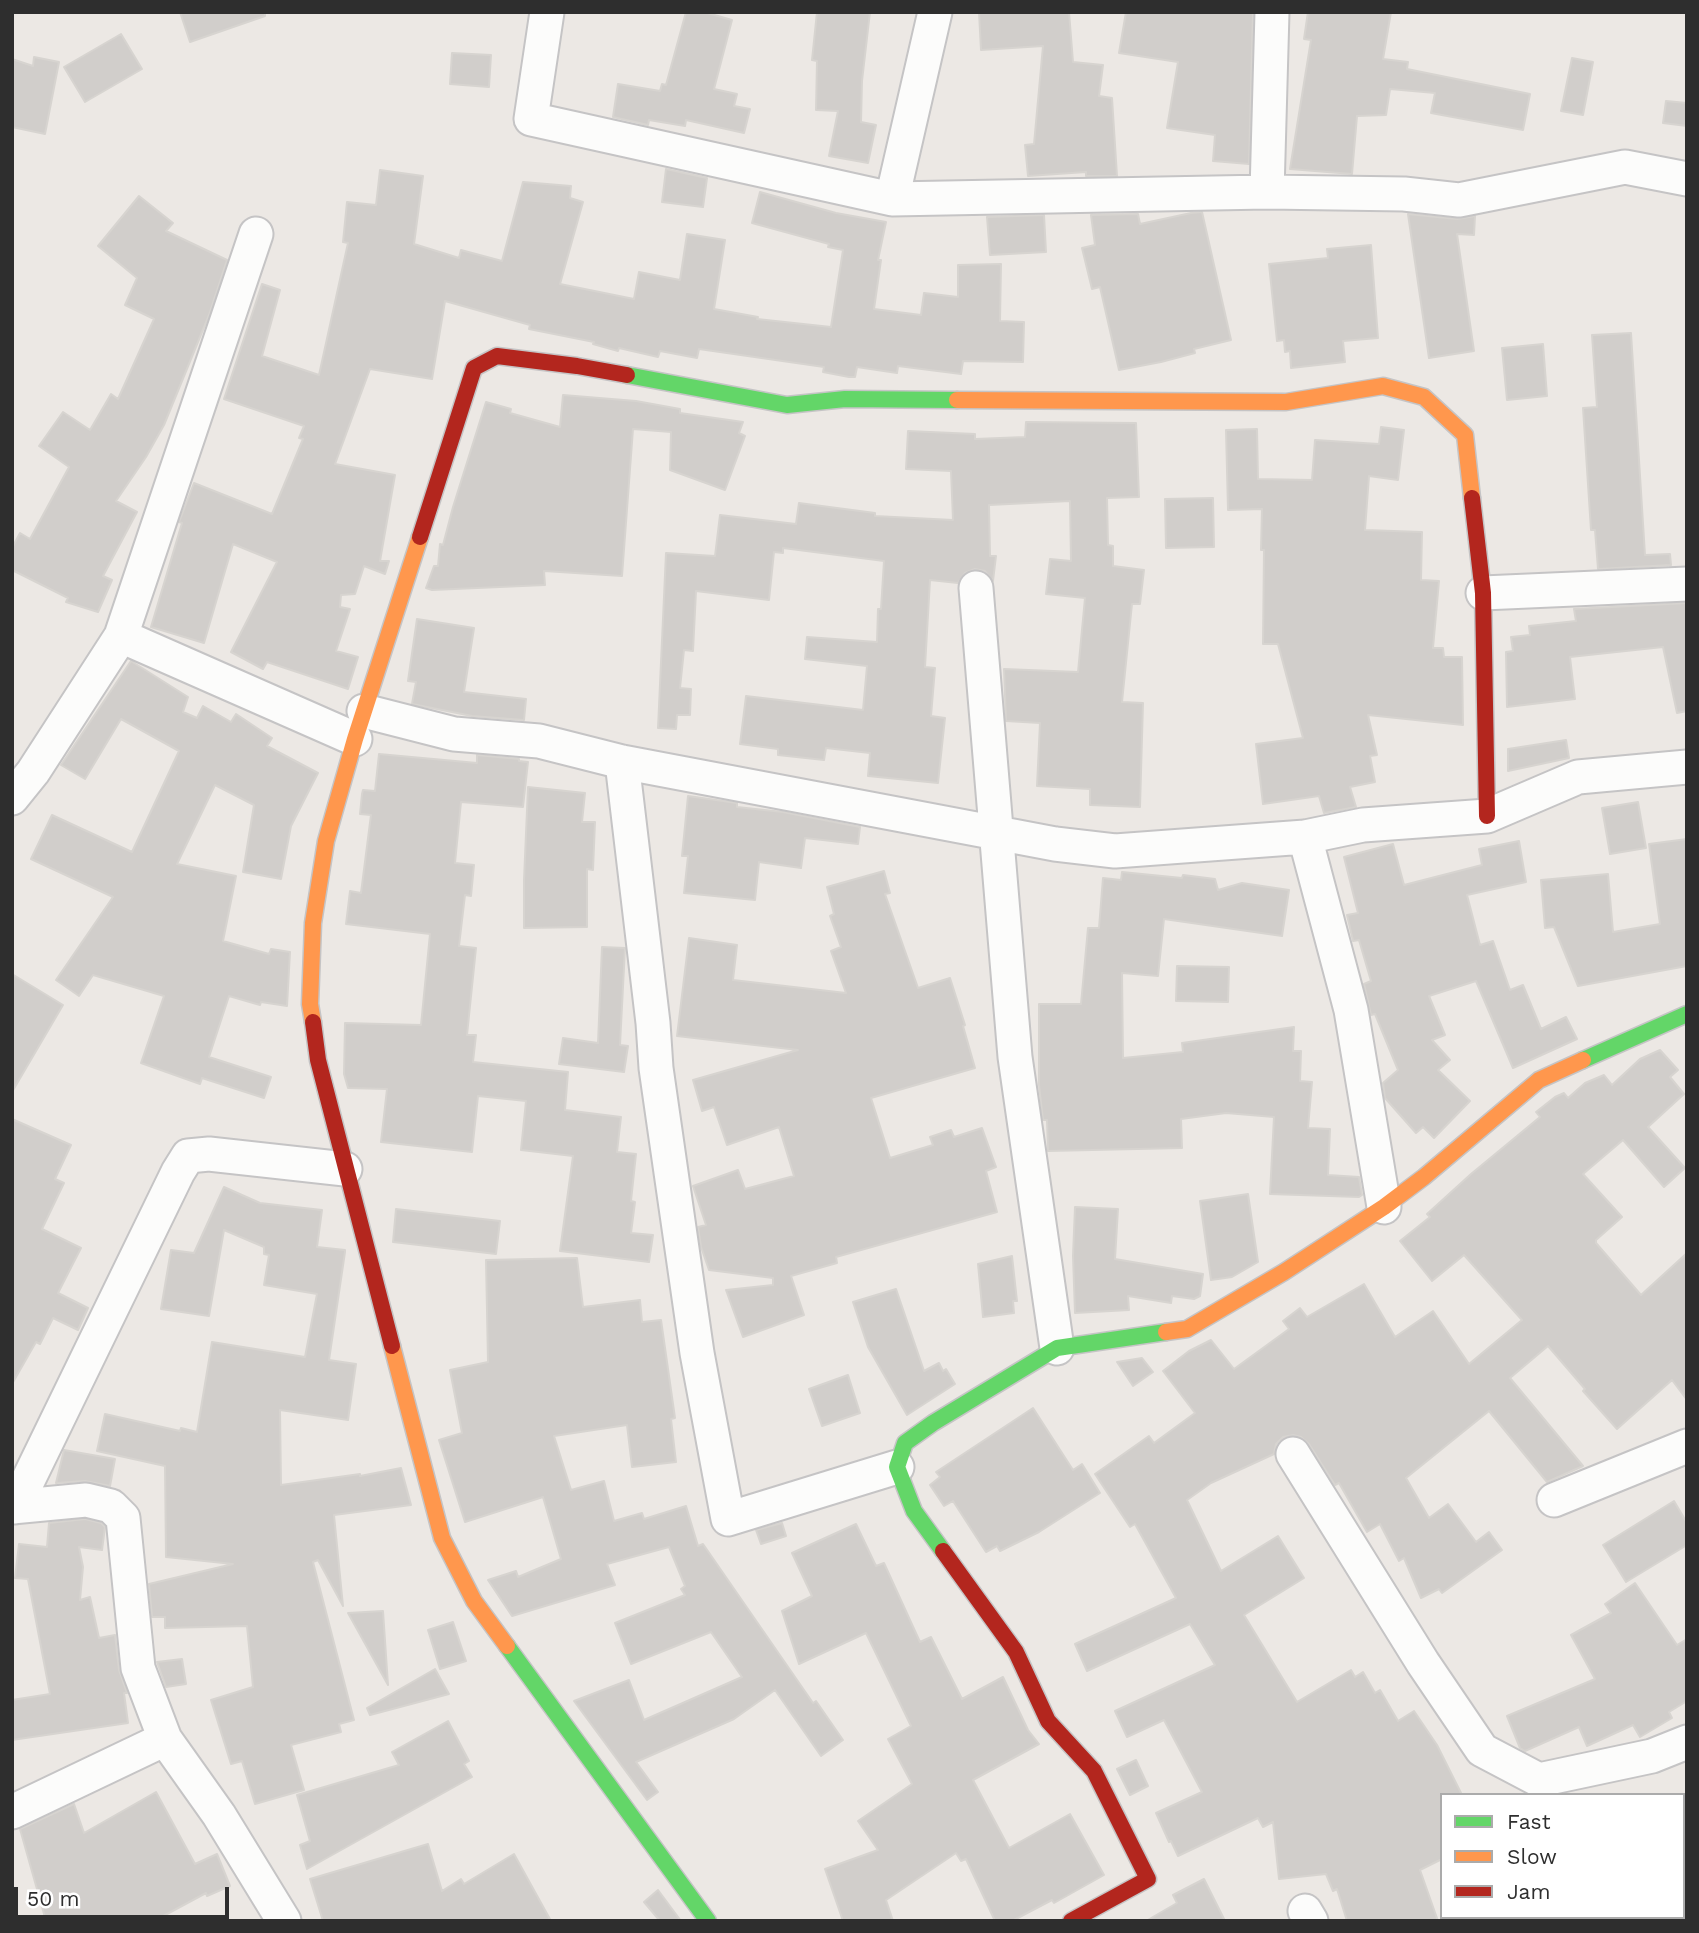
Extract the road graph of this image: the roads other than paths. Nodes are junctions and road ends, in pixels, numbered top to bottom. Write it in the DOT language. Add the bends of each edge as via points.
graph roads {
  1 [pos="547,12"];
  2 [pos="935,12"];
  3 [pos="1272,12"];
  4 [pos="1687,179"];
  5 [pos="1267,192"];
  6 [pos="892,199"];
  7 [pos="256,234"];
  8 [pos="1687,584"];
  9 [pos="976,588"];
  10 [pos="1483,593"];
  11 [pos="121,636"];
  12 [pos="359,725"];
  13 [pos="622,762"];
  14 [pos="1687,767"];
  15 [pos="12,798"];
  16 [pos="1488,816"];
  17 [pos="995,832"];
  18 [pos="1305,837"];
  19 [pos="1687,1014"];
  20 [pos="345,1169"];
  21 [pos="1384,1207"];
  22 [pos="1057,1348"];
  23 [pos="1687,1446"];
  24 [pos="1293,1454"];
  25 [pos="897,1467"];
  26 [pos="1554,1500"];
  27 [pos="14,1507"];
  28 [pos="165,1739"];
  29 [pos="1687,1742"];
  30 [pos="12,1812"];
  31 [pos="285,1921"];
  32 [pos="708,1921"];
  33 [pos="1070,1921"];
  1 -- 6 [label="street" via="531,119"];
  2 -- 6 [label="street"];
  3 -- 5 [label="street"];
  4 -- 5 [label="street" via="1625,167 1459,200 1404,194"];
  5 -- 6 [label="street"];
  7 -- 11 [label="street"];
  8 -- 10 [label="street"];
  9 -- 17 [label="street"];
  10 -- 12 [label="street" via="1465,435 1424,397 1382,386 1286,402 845,399 787,405 497,356 474,368"];
  10 -- 16 [label="street"];
  11 -- 12 [label="street"];
  11 -- 15 [label="street"];
  12 -- 13 [label="street" via="539,741"];
  12 -- 20 [label="street" via="326,841 313,922 310,1004 318,1060"];
  13 -- 17 [label="street"];
  13 -- 25 [label="street" via="656,1068 697,1353 728,1519"];
  14 -- 16 [label="street" via="1578,777"];
  16 -- 18 [label="street" via="1363,825"];
  17 -- 18 [label="street" via="1115,851"];
  17 -- 22 [label="street" via="1015,1057"];
  18 -- 21 [label="street" via="1352,1010"];
  19 -- 21 [label="street" via="1539,1080"];
  20 -- 27 [label="street" via="209,1153 188,1156"];
  20 -- 32 [label="street" via="442,1538 474,1601"];
  21 -- 22 [label="street" via="1187,1329"];
  22 -- 25 [label="street" via="905,1443"];
  23 -- 26 [label="street"];
  24 -- 29 [label="street" via="1482,1750 1539,1780 1652,1756"];
  25 -- 33 [label="street" via="914,1511 1016,1652 1048,1721 1094,1771 1148,1879"];
  27 -- 28 [label="street" via="86,1500 111,1506 123,1518 138,1668"];
  28 -- 30 [label="street"];
  28 -- 31 [label="street"];
}
